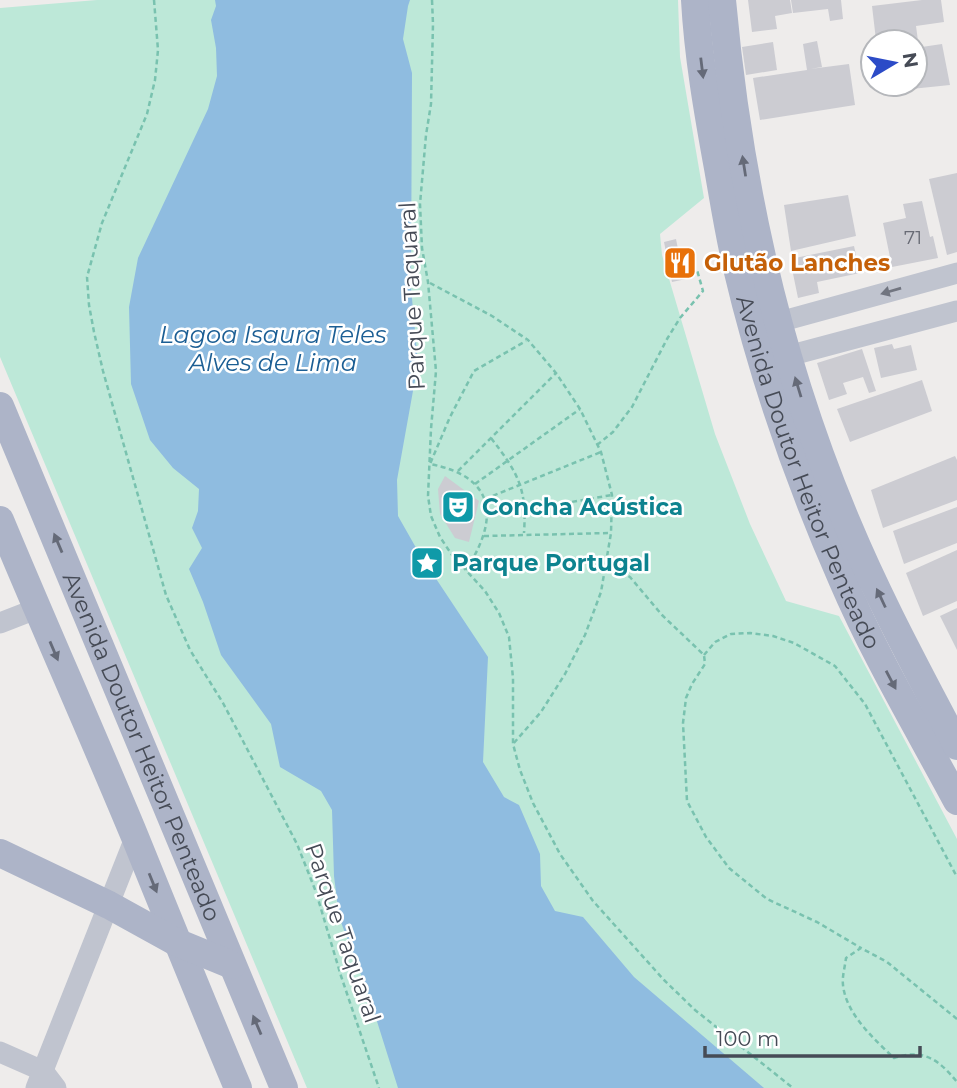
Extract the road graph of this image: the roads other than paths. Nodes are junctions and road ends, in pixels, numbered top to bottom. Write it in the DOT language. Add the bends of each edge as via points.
graph roads {
  1 [pos="695,0"];
  2 [pos="722,0"];
  3 [pos="957,272"];
  4 [pos="957,311"];
  5 [pos="779,322"];
  6 [pos="789,356"];
  7 [pos="0,406"];
  8 [pos="0,520"];
  9 [pos="36,609"];
  10 [pos="0,623"];
  11 [pos="957,746"];
  12 [pos="957,801"];
  13 [pos="135,838"];
  14 [pos="0,853"];
  15 [pos="0,868"];
  16 [pos="106,911"];
  17 [pos="176,942"];
  18 [pos="232,965"];
  19 [pos="197,991"];
  20 [pos="0,1052"];
  21 [pos="45,1082"];
  22 [pos="238,1088"];
  23 [pos="284,1088"];
  1 -- 12 [label="main road, Avenida Doutor Heitor Penteado, one-way" via="712,136 737,267 791,453 842,580"];
  5 -- 2 [label="main road, Avenida Doutor Heitor Penteado, one-way" via="754,225"];
  3 -- 5 [label="street, one-way"];
  4 -- 6 [label="street"];
  5 -- 6 [label="main road, Avenida Doutor Heitor Penteado"];
  11 -- 6 [label="main road, Avenida Doutor Heitor Penteado, one-way" via="847,524"];
  18 -- 7 [label="main road, Avenida Doutor Heitor Penteado, one-way"];
  8 -- 9 [label="main road, Avenida Doutor Heitor Penteado"];
  9 -- 10 [label="street"];
  9 -- 13 [label="main road, Avenida Doutor Heitor Penteado, one-way"];
  13 -- 16 [label="street"];
  13 -- 17 [label="main road, Avenida Doutor Heitor Penteado, one-way"];
  14 -- 16 [label="main road"];
  15 -- 16 [label="main road"];
  16 -- 17 [label="main road"];
  16 -- 19 [label="main road" via="165,949"];
  16 -- 21 [label="street"];
  17 -- 18 [label="main road"];
  17 -- 19 [label="main road, Avenida Doutor Heitor Penteado"];
  23 -- 18 [label="main road, Avenida Doutor Heitor Penteado, one-way"];
  19 -- 22 [label="main road, Avenida Doutor Heitor Penteado"];
  20 -- 21 [label="street"];
}
